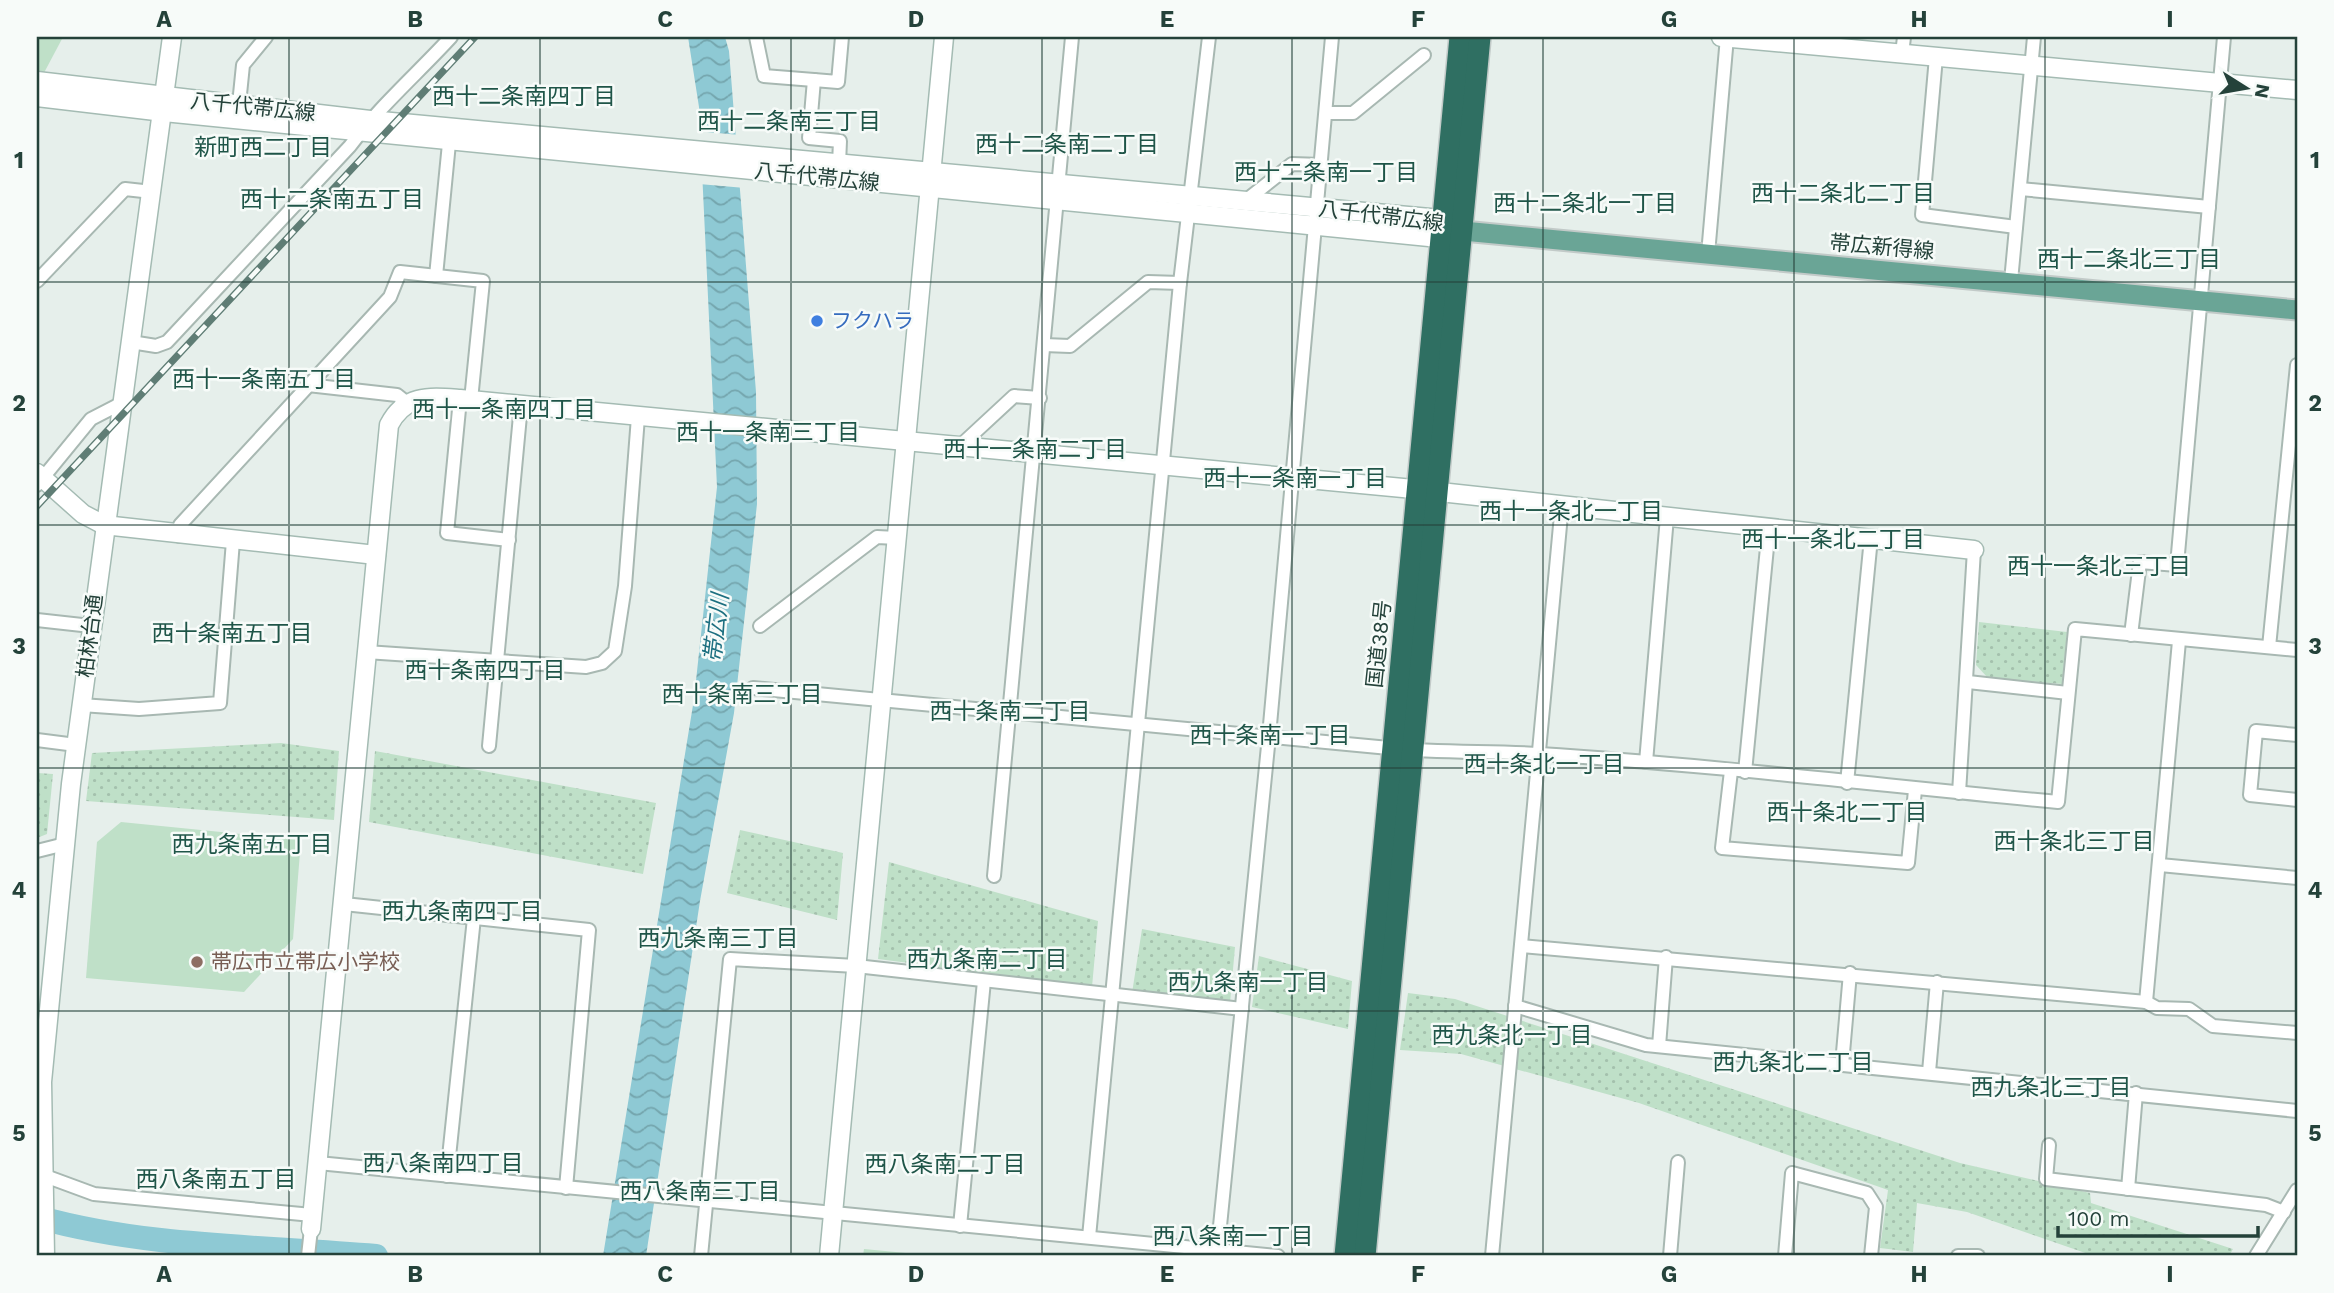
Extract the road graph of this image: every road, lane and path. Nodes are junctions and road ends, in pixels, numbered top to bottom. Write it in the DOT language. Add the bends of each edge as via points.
graph roads {
  1 [pos="172,37"];
  2 [pos="266,37"];
  3 [pos="451,37"];
  4 [pos="756,37"];
  5 [pos="842,37"];
  6 [pos="944,37"];
  7 [pos="1072,37"];
  8 [pos="1209,37"];
  9 [pos="1332,37"];
  10 [pos="1460,37"];
  11 [pos="1479,37"];
  12 [pos="1721,37"];
  13 [pos="1727,37"];
  14 [pos="2034,37"];
  15 [pos="2224,37"];
  16 [pos="1770,39"];
  17 [pos="1903,45"];
  18 [pos="1424,55"];
  19 [pos="1936,57"];
  20 [pos="2032,66"];
  21 [pos="814,80"];
  22 [pos="37,81"];
  23 [pos="2220,82"];
  24 [pos="2297,90"];
  25 [pos="37,97"];
  26 [pos="239,104"];
  27 [pos="165,105"];
  28 [pos="1326,113"];
  29 [pos="366,126"];
  30 [pos="450,133"];
  31 [pos="749,162"];
  32 [pos="839,164"];
  33 [pos="1321,164"];
  34 [pos="930,180"];
  35 [pos="2020,189"];
  36 [pos="152,192"];
  37 [pos="1057,192"];
  38 [pos="1243,202"];
  39 [pos="1190,206"];
  40 [pos="2208,207"];
  41 [pos="1316,217"];
  42 [pos="2016,227"];
  43 [pos="1440,229"];
  44 [pos="1463,230"];
  45 [pos="1708,254"];
  46 [pos="436,276"];
  47 [pos="38,278"];
  48 [pos="2011,281"];
  49 [pos="1180,284"];
  50 [pos="2202,300"];
  51 [pos="2297,310"];
  52 [pos="131,342"];
  53 [pos="1044,345"];
  54 [pos="2297,365"];
  55 [pos="308,385"];
  56 [pos="1040,398"];
  57 [pos="466,400"];
  58 [pos="122,403"];
  59 [pos="407,403"];
  60 [pos="521,405"];
  61 [pos="638,417"];
  62 [pos="906,442"];
  63 [pos="960,446"];
  64 [pos="1034,454"];
  65 [pos="1163,465"];
  66 [pos="1293,478"];
  67 [pos="39,479"];
  68 [pos="1427,491"];
  69 [pos="1562,504"];
  70 [pos="1667,516"];
  71 [pos="104,525"];
  72 [pos="1769,527"];
  73 [pos="180,536"];
  74 [pos="897,538"];
  75 [pos="1871,538"];
  76 [pos="509,540"];
  77 [pos="233,541"];
  78 [pos="1974,550"];
  79 [pos="376,555"];
  80 [pos="37,620"];
  81 [pos="91,626"];
  82 [pos="760,626"];
  83 [pos="2131,635"];
  84 [pos="2179,641"];
  85 [pos="2269,648"];
  86 [pos="2297,650"];
  87 [pos="366,652"];
  88 [pos="497,660"];
  89 [pos="1968,682"];
  90 [pos="753,688"];
  91 [pos="2068,694"];
  92 [pos="881,701"];
  93 [pos="81,705"];
  94 [pos="1008,715"];
  95 [pos="1138,724"];
  96 [pos="2297,735"];
  97 [pos="1269,736"];
  98 [pos="37,740"];
  99 [pos="76,745"];
  100 [pos="489,746"];
  101 [pos="1403,749"];
  102 [pos="1538,754"];
  103 [pos="1646,762"];
  104 [pos="1731,771"];
  105 [pos="1745,772"];
  106 [pos="1847,783"];
  107 [pos="1915,790"];
  108 [pos="1959,793"];
  109 [pos="2297,800"];
  110 [pos="65,844"];
  111 [pos="37,851"];
  112 [pos="2160,865"];
  113 [pos="994,876"];
  114 [pos="2297,878"];
  115 [pos="344,904"];
  116 [pos="474,918"];
  117 [pos="1521,946"];
  118 [pos="1666,957"];
  119 [pos="856,966"];
  120 [pos="1850,973"];
  121 [pos="984,981"];
  122 [pos="1937,982"];
  123 [pos="1113,994"];
  124 [pos="43,1001"];
  125 [pos="2146,1002"];
  126 [pos="1515,1006"];
  127 [pos="1241,1009"];
  128 [pos="2297,1033"];
  129 [pos="1659,1046"];
  130 [pos="1842,1063"];
  131 [pos="1929,1072"];
  132 [pos="2136,1093"];
  133 [pos="2297,1111"];
  134 [pos="2049,1145"];
  135 [pos="1678,1162"];
  136 [pos="318,1163"];
  137 [pos="447,1176"];
  138 [pos="41,1180"];
  139 [pos="566,1188"];
  140 [pos="2128,1189"];
  141 [pos="707,1202"];
  142 [pos="2292,1202"];
  143 [pos="833,1213"];
  144 [pos="311,1222"];
  145 [pos="960,1226"];
  146 [pos="1088,1237"];
  147 [pos="43,1250"];
  148 [pos="1217,1254"];
  149 [pos="308,1256"];
  150 [pos="701,1256"];
  151 [pos="829,1256"];
  152 [pos="1278,1256"];
  153 [pos="1345,1256"];
  154 [pos="1365,1256"];
  155 [pos="1492,1256"];
  156 [pos="1670,1256"];
  157 [pos="1785,1256"];
  158 [pos="1871,1256"];
  159 [pos="1958,1256"];
  160 [pos="1978,1256"];
  161 [pos="2256,1256"];
  1 -- 27 [label="street, 柏林台通"];
  2 -- 26 [label="street" via="243,65"];
  3 -- 29 [label="street"];
  4 -- 21 [label="street" via="764,76"];
  5 -- 21 [label="street" via="838,82"];
  6 -- 34 [label="street"];
  7 -- 37 [label="street"];
  8 -- 39 [label="street"];
  9 -- 28 [label="street"];
  10 -- 43 [label="highway, 国道38号"];
  11 -- 44 [label="highway, 国道38号"];
  12 -- 13 [label="street"];
  13 -- 16 [label="street"];
  13 -- 45 [label="street"];
  14 -- 20 [label="street"];
  15 -- 23 [label="street"];
  16 -- 17 [label="street"];
  17 -- 19 [label="street"];
  18 -- 28 [label="street" via="1353,113"];
  19 -- 20 [label="street"];
  19 -- 42 [label="street" via="1922,215"];
  20 -- 23 [label="street"];
  20 -- 35 [label="street"];
  21 -- 32 [label="street" via="809,138 840,141"];
  22 -- 27 [label="street, 八千代帯広線"];
  23 -- 24 [label="street"];
  23 -- 40 [label="street"];
  25 -- 27 [label="street, 八千代帯広線"];
  26 -- 27 [label="street, 八千代帯広線"];
  26 -- 29 [label="street, 八千代帯広線"];
  27 -- 29 [label="street, 八千代帯広線"];
  27 -- 36 [label="street, 柏林台通"];
  28 -- 33 [label="street"];
  29 -- 30 [label="street, 八千代帯広線"];
  29 -- 52 [label="street" via="167,342 156,346"];
  30 -- 31 [label="street, 八千代帯広線"];
  30 -- 46 [label="street"];
  31 -- 32 [label="street, 八千代帯広線"];
  31 -- 34 [label="street, 八千代帯広線"];
  32 -- 34 [label="street, 八千代帯広線"];
  33 -- 38 [label="street" via="1292,164"];
  33 -- 41 [label="street"];
  34 -- 37 [label="street, 八千代帯広線"];
  34 -- 62 [label="street"];
  35 -- 40 [label="street"];
  35 -- 42 [label="street"];
  36 -- 47 [label="street" via="125,189"];
  36 -- 52 [label="street, 柏林台通"];
  37 -- 39 [label="street, 八千代帯広線"];
  37 -- 53 [label="street"];
  38 -- 39 [label="street, 八千代帯広線"];
  38 -- 41 [label="street, 八千代帯広線"];
  39 -- 41 [label="street, 八千代帯広線"];
  39 -- 49 [label="street"];
  40 -- 50 [label="street"];
  41 -- 43 [label="street, 八千代帯広線"];
  41 -- 66 [label="street"];
  42 -- 48 [label="street"];
  43 -- 44 [label="street, 八千代帯広線"];
  43 -- 68 [label="highway, 国道38号"];
  44 -- 45 [label="main road, 帯広新得線"];
  44 -- 68 [label="highway, 国道38号"];
  45 -- 48 [label="main road, 帯広新得線"];
  46 -- 55 [label="street" via="400,272 390,297"];
  46 -- 57 [label="street" via="483,281"];
  48 -- 50 [label="main road, 帯広新得線"];
  49 -- 53 [label="street" via="1148,282 1070,346"];
  49 -- 65 [label="street"];
  50 -- 51 [label="main road, 帯広新得線"];
  50 -- 83 [label="street" via="2177,565 2140,562"];
  52 -- 58 [label="street, 柏林台通"];
  53 -- 56 [label="street"];
  54 -- 85 [label="street"];
  55 -- 59 [label="street" via="397,395"];
  55 -- 73 [label="street" via="180,525"];
  56 -- 63 [label="street" via="1014,396"];
  56 -- 64 [label="street"];
  57 -- 59 [label="street" via="423,397"];
  57 -- 60 [label="street"];
  57 -- 76 [label="street" via="447,533"];
  58 -- 67 [label="street" via="91,419"];
  58 -- 71 [label="street, 柏林台通"];
  59 -- 79 [label="street" via="389,425"];
  60 -- 61 [label="street"];
  60 -- 76 [label="street"];
  61 -- 62 [label="street"];
  61 -- 88 [label="street" via="625,586 615,652 602,663 586,667"];
  62 -- 63 [label="street"];
  62 -- 74 [label="street"];
  63 -- 64 [label="street"];
  64 -- 65 [label="street"];
  64 -- 94 [label="street"];
  65 -- 66 [label="street"];
  65 -- 95 [label="street"];
  66 -- 68 [label="street"];
  66 -- 97 [label="street"];
  67 -- 71 [label="street"];
  68 -- 69 [label="street"];
  68 -- 101 [label="highway, 国道38号"];
  69 -- 70 [label="street"];
  69 -- 102 [label="street"];
  70 -- 72 [label="street"];
  70 -- 103 [label="street"];
  71 -- 73 [label="street"];
  71 -- 81 [label="street, 柏林台通"];
  72 -- 75 [label="street"];
  72 -- 105 [label="street"];
  73 -- 77 [label="street"];
  74 -- 82 [label="street" via="877,537"];
  74 -- 92 [label="street"];
  75 -- 78 [label="street"];
  75 -- 106 [label="street"];
  76 -- 88 [label="street"];
  77 -- 79 [label="street"];
  77 -- 93 [label="street" via="220,703 139,709"];
  78 -- 89 [label="street"];
  79 -- 87 [label="street"];
  80 -- 81 [label="street"];
  81 -- 93 [label="street, 柏林台通"];
  83 -- 84 [label="street"];
  83 -- 91 [label="street" via="2075,629"];
  84 -- 85 [label="street"];
  84 -- 112 [label="street"];
  85 -- 86 [label="street"];
  87 -- 88 [label="street"];
  87 -- 115 [label="street"];
  88 -- 100 [label="street"];
  89 -- 91 [label="street"];
  89 -- 108 [label="street"];
  90 -- 92 [label="street"];
  91 -- 108 [label="street" via="2058,802"];
  92 -- 94 [label="street"];
  92 -- 119 [label="street"];
  93 -- 99 [label="street, 柏林台通"];
  94 -- 95 [label="street"];
  94 -- 113 [label="street"];
  95 -- 97 [label="street"];
  95 -- 123 [label="street"];
  96 -- 109 [label="street" via="2256,731 2250,795"];
  97 -- 101 [label="street"];
  97 -- 127 [label="street"];
  98 -- 99 [label="street"];
  99 -- 110 [label="street, 柏林台通"];
  101 -- 102 [label="street"];
  101 -- 153 [label="highway, 国道38号"];
  101 -- 154 [label="highway, 国道38号"];
  102 -- 103 [label="street"];
  102 -- 117 [label="street"];
  103 -- 104 [label="street"];
  104 -- 105 [label="street"];
  104 -- 107 [label="street" via="1722,848 1908,863"];
  105 -- 106 [label="street"];
  106 -- 107 [label="street"];
  107 -- 108 [label="street"];
  110 -- 111 [label="street"];
  110 -- 124 [label="street, 柏林台通"];
  112 -- 114 [label="street"];
  112 -- 125 [label="street"];
  115 -- 116 [label="street"];
  115 -- 136 [label="street"];
  116 -- 137 [label="street"];
  116 -- 139 [label="street" via="589,930"];
  117 -- 118 [label="street"];
  117 -- 126 [label="street"];
  118 -- 120 [label="street"];
  118 -- 129 [label="street"];
  119 -- 121 [label="street"];
  119 -- 141 [label="street" via="730,959"];
  119 -- 143 [label="street"];
  120 -- 122 [label="street"];
  120 -- 130 [label="street"];
  121 -- 123 [label="street"];
  121 -- 145 [label="street"];
  122 -- 125 [label="street"];
  122 -- 131 [label="street"];
  123 -- 127 [label="street"];
  123 -- 146 [label="street"];
  124 -- 138 [label="street, 柏林台通"];
  125 -- 128 [label="street" via="2157,1008 2189,1009 2213,1026"];
  126 -- 129 [label="street"];
  126 -- 155 [label="street"];
  127 -- 148 [label="street"];
  129 -- 130 [label="street"];
  130 -- 131 [label="street"];
  131 -- 132 [label="street"];
  132 -- 133 [label="street"];
  132 -- 140 [label="street"];
  134 -- 140 [label="street" via="2046,1179"];
  135 -- 156 [label="street"];
  136 -- 137 [label="street"];
  136 -- 144 [label="street"];
  137 -- 139 [label="street"];
  138 -- 144 [label="street" via="94,1194"];
  138 -- 147 [label="street, 柏林台通"];
  139 -- 141 [label="street"];
  140 -- 142 [label="street" via="2266,1205"];
  141 -- 143 [label="street"];
  141 -- 150 [label="street"];
  142 -- 161 [label="street"];
  143 -- 145 [label="street"];
  143 -- 151 [label="street"];
  144 -- 149 [label="street"];
  145 -- 146 [label="street"];
  146 -- 148 [label="street"];
  148 -- 152 [label="street"];
  157 -- 158 [label="street" via="1792,1173 1867,1193 1876,1207"];
  159 -- 160 [label="street"];
}
